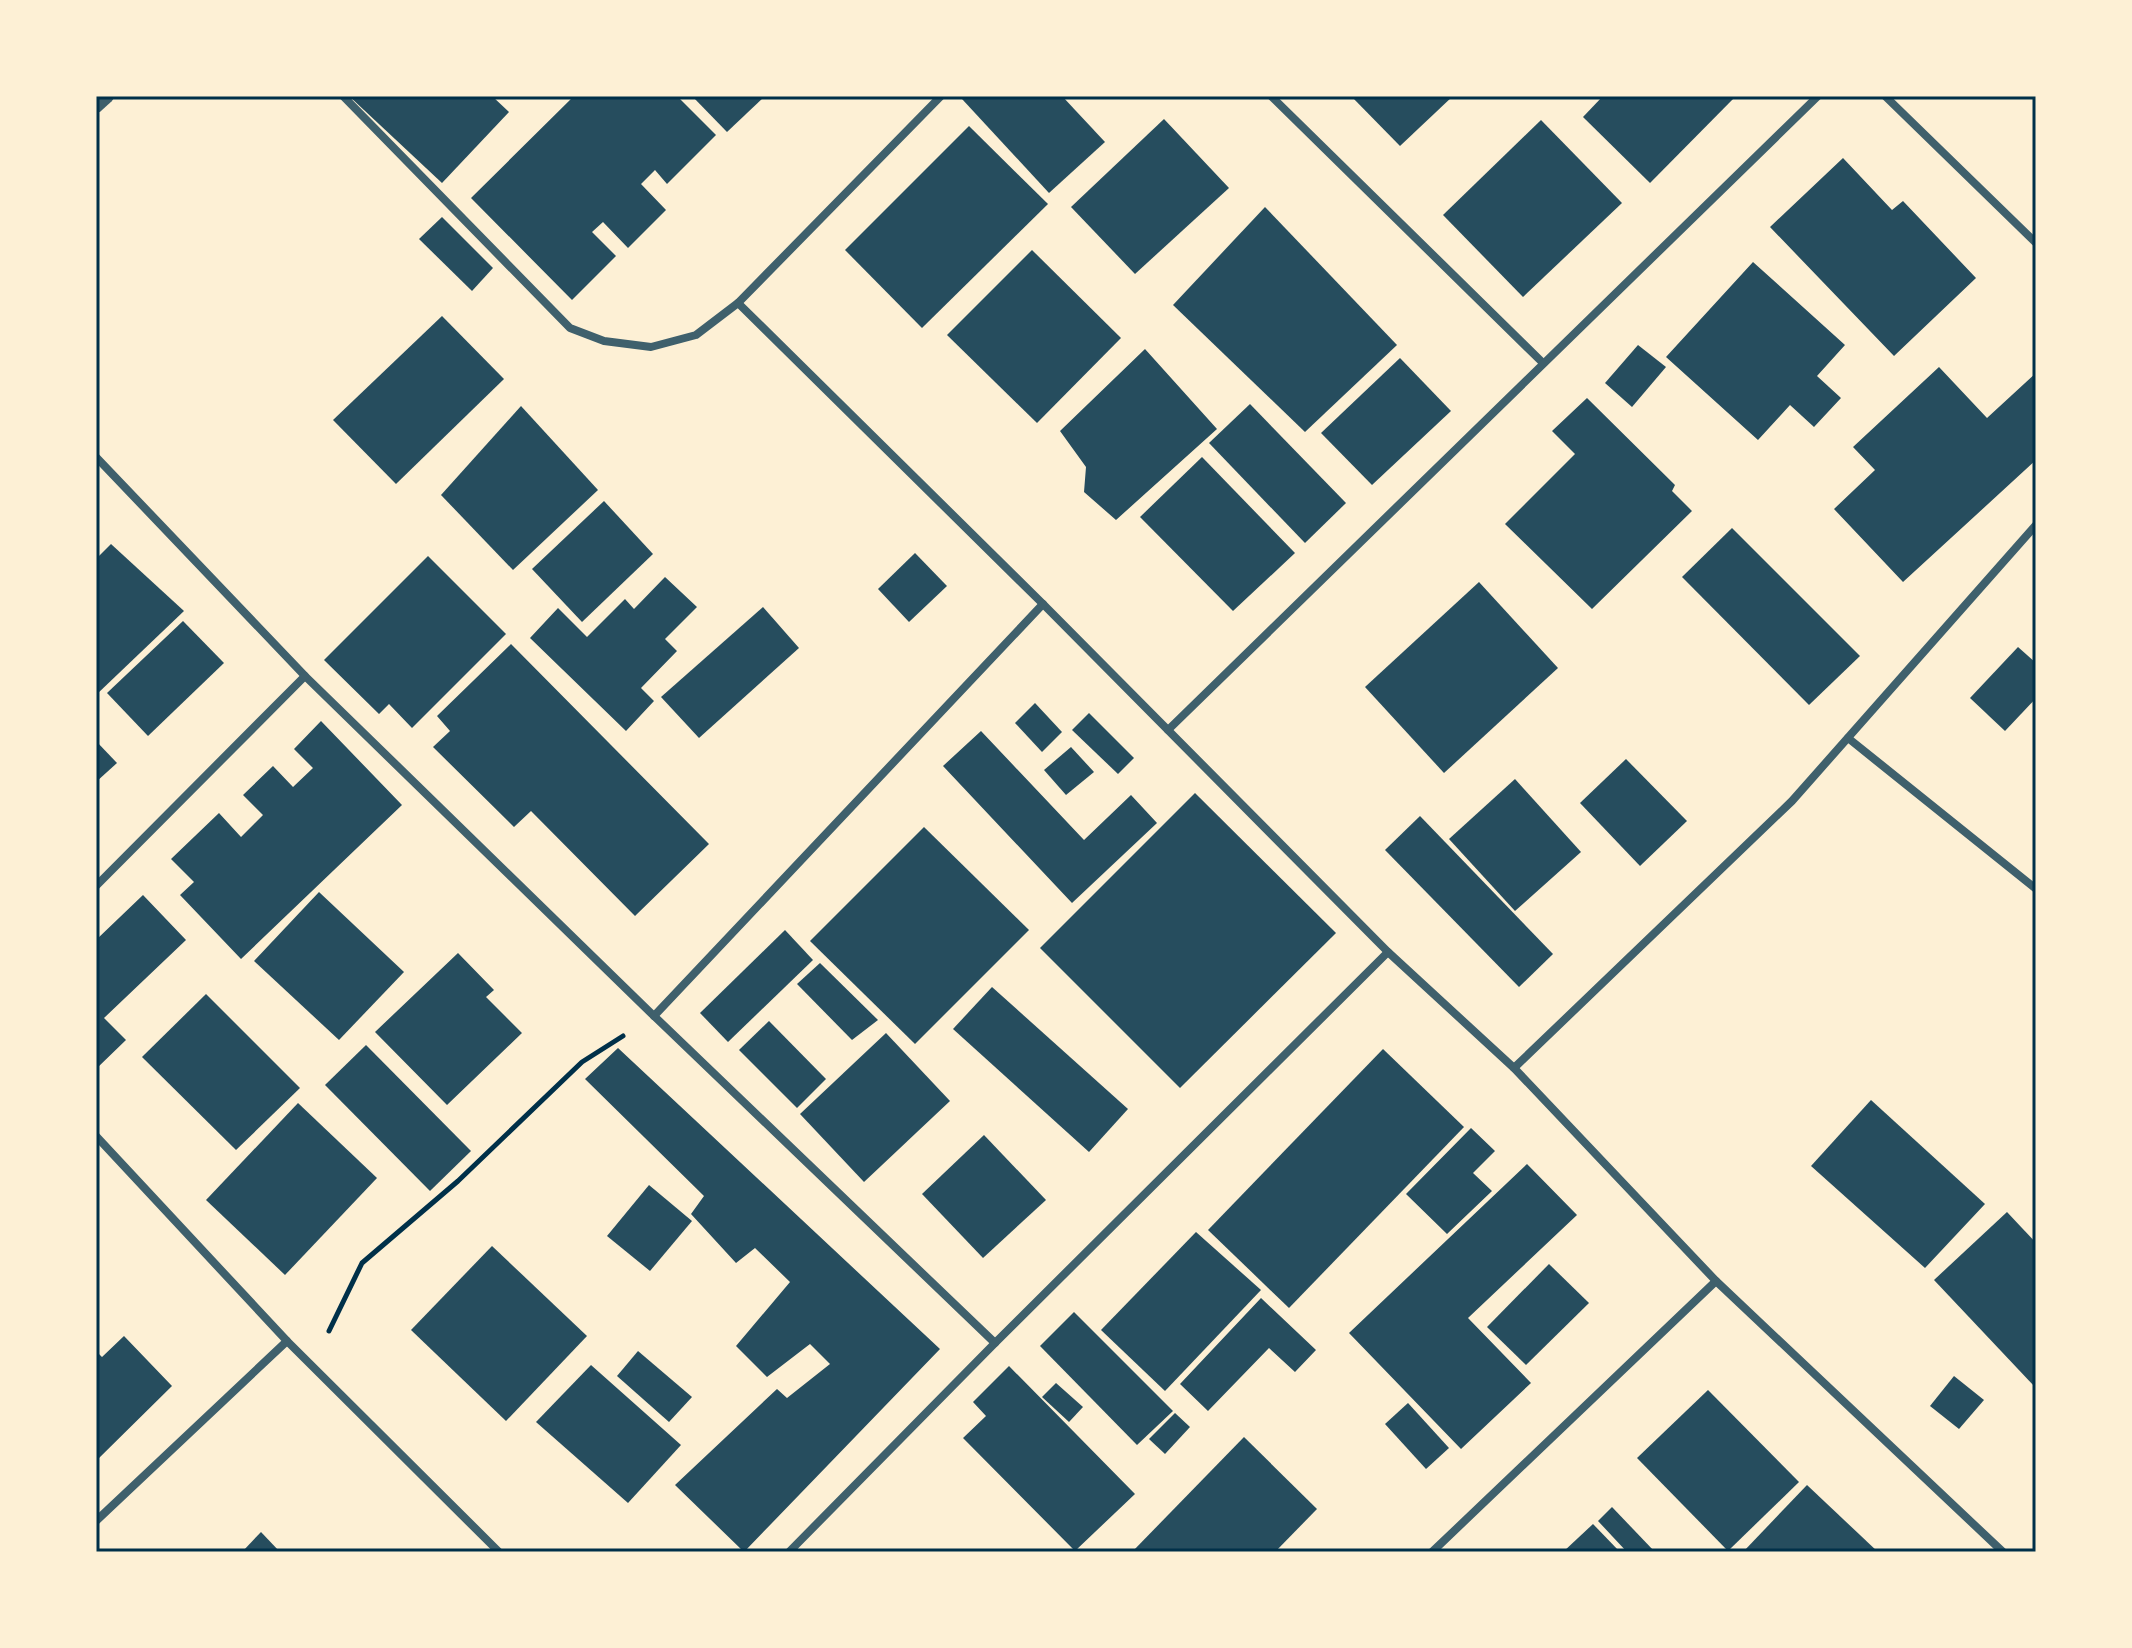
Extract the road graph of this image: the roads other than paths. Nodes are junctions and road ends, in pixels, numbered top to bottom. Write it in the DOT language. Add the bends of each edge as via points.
graph roads {
  1 [pos="107,96"];
  2 [pos="343,96"];
  3 [pos="941,96"];
  4 [pos="1271,96"];
  5 [pos="1818,96"];
  6 [pos="1885,96"];
  7 [pos="96,106"];
  8 [pos="2036,243"];
  9 [pos="738,303"];
  10 [pos="1543,363"];
  11 [pos="96,457"];
  12 [pos="2036,525"];
  13 [pos="1043,604"];
  14 [pos="305,676"];
  15 [pos="1168,730"];
  16 [pos="1848,738"];
  17 [pos="96,886"];
  18 [pos="2036,889"];
  19 [pos="1388,952"];
  20 [pos="654,1016"];
  21 [pos="1514,1068"];
  22 [pos="96,1136"];
  23 [pos="1716,1281"];
  24 [pos="287,1341"];
  25 [pos="995,1343"];
  26 [pos="96,1521"];
  27 [pos="499,1552"];
  28 [pos="789,1552"];
  29 [pos="1432,1552"];
  30 [pos="2003,1552"];
  1 -- 7 [label="street"];
  2 -- 9 [label="street" via="570,328 604,341 651,347 696,335"];
  3 -- 9 [label="street"];
  4 -- 10 [label="street"];
  5 -- 10 [label="street"];
  6 -- 8 [label="street"];
  9 -- 13 [label="street"];
  10 -- 15 [label="street"];
  11 -- 14 [label="street"];
  12 -- 16 [label="street"];
  13 -- 15 [label="street"];
  13 -- 20 [label="street"];
  14 -- 17 [label="street"];
  14 -- 20 [label="street"];
  15 -- 19 [label="street"];
  16 -- 18 [label="street"];
  16 -- 21 [label="street" via="1792,801"];
  19 -- 21 [label="street"];
  19 -- 25 [label="street"];
  20 -- 25 [label="street"];
  21 -- 23 [label="street"];
  22 -- 24 [label="street"];
  23 -- 29 [label="street"];
  23 -- 30 [label="street"];
  24 -- 26 [label="street"];
  24 -- 27 [label="street"];
  25 -- 28 [label="street"];
}
